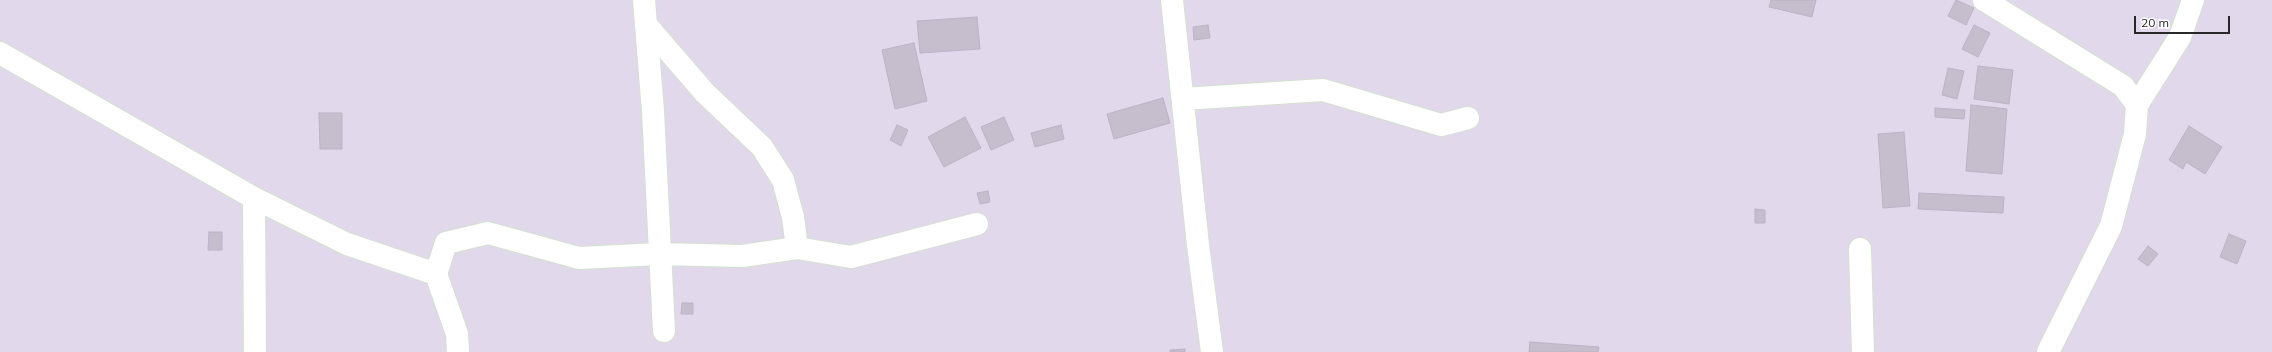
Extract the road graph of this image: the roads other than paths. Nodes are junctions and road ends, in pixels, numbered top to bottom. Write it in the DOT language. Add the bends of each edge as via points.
graph roads {
  1 [pos="644,0"];
  2 [pos="1172,0"];
  3 [pos="1984,0"];
  4 [pos="2193,0"];
  5 [pos="648,27"];
  6 [pos="0,53"];
  7 [pos="1183,98"];
  8 [pos="2137,105"];
  9 [pos="1468,118"];
  10 [pos="254,198"];
  11 [pos="978,224"];
  12 [pos="797,248"];
  13 [pos="1860,249"];
  14 [pos="659,254"];
  15 [pos="436,274"];
  16 [pos="664,331"];
  17 [pos="255,352"];
  18 [pos="458,352"];
  19 [pos="1212,352"];
  20 [pos="1863,352"];
  21 [pos="2048,352"];
  1 -- 5 [label="street"];
  2 -- 7 [label="street"];
  3 -- 8 [label="street" via="2123,86"];
  4 -- 8 [label="street" via="2180,37"];
  5 -- 12 [label="street" via="705,93 762,146 783,180 793,217"];
  5 -- 14 [label="street"];
  6 -- 10 [label="street"];
  7 -- 9 [label="street" via="1323,90 1441,125"];
  7 -- 19 [label="street"];
  8 -- 21 [label="street" via="2135,134 2111,226"];
  10 -- 15 [label="street" via="347,244"];
  10 -- 17 [label="street"];
  11 -- 12 [label="street" via="851,257"];
  12 -- 14 [label="street" via="742,256"];
  13 -- 20 [label="street"];
  14 -- 15 [label="street" via="579,258 488,233 446,243"];
  14 -- 16 [label="street"];
  15 -- 18 [label="street" via="457,334"];
}
